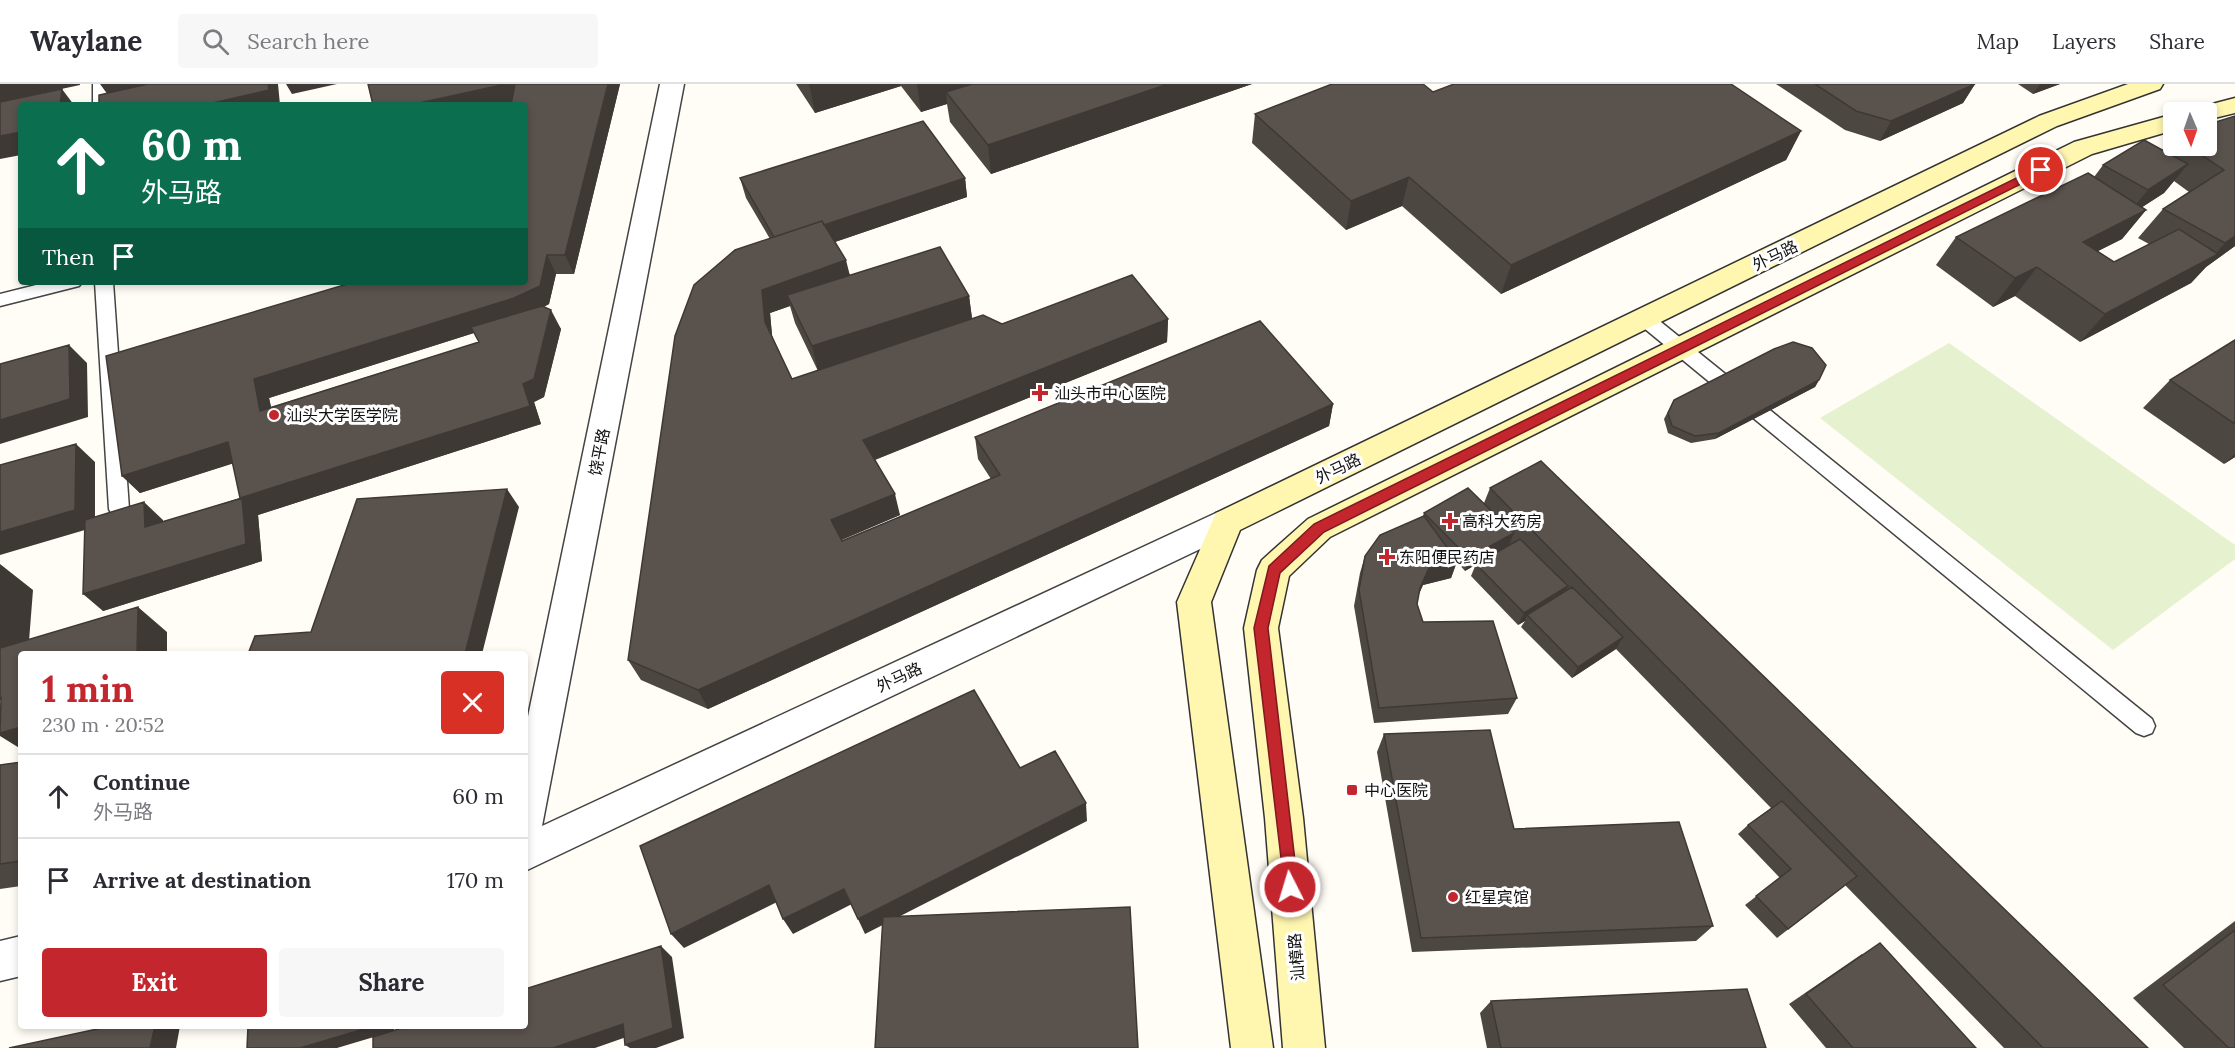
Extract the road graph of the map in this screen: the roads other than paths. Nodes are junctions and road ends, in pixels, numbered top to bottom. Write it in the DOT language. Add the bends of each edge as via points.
graph roads {
  1 [pos="101,84"];
  2 [pos="672,84"];
  3 [pos="2151,84"];
  4 [pos="101,102"];
  5 [pos="2235,105"];
  6 [pos="2217,110"];
  7 [pos="2163,125"];
  8 [pos="61,285"];
  9 [pos="104,285"];
  10 [pos="0,300"];
  11 [pos="1645,320"];
  12 [pos="1681,348"];
  13 [pos="120,509"];
  14 [pos="1227,522"];
  15 [pos="2144,726"];
  16 [pos="528,806"];
  17 [pos="528,852"];
  18 [pos="18,957"];
  19 [pos="0,961"];
  20 [pos="1252,1048"];
  21 [pos="1304,1048"];
  1 -- 4 [label="lane"];
  2 -- 16 [label="street, 饶平路"];
  3 -- 11 [label="street, 外马路" via="2048,121"];
  5 -- 6 [label="street"];
  7 -- 12 [label="street" via="2083,148"];
  8 -- 10 [label="lane"];
  9 -- 13 [label="lane"];
  11 -- 12 [label="lane"];
  11 -- 14 [label="street, 外马路"];
  12 -- 15 [label="lane"];
  12 -- 21 [label="street, 汕樟路" via="1319,528 1274,570 1261,628 1284,818"];
  14 -- 17 [label="street, 外马路"];
  14 -- 20 [label="street" via="1194,602"];
  18 -- 19 [label="street"];
}
